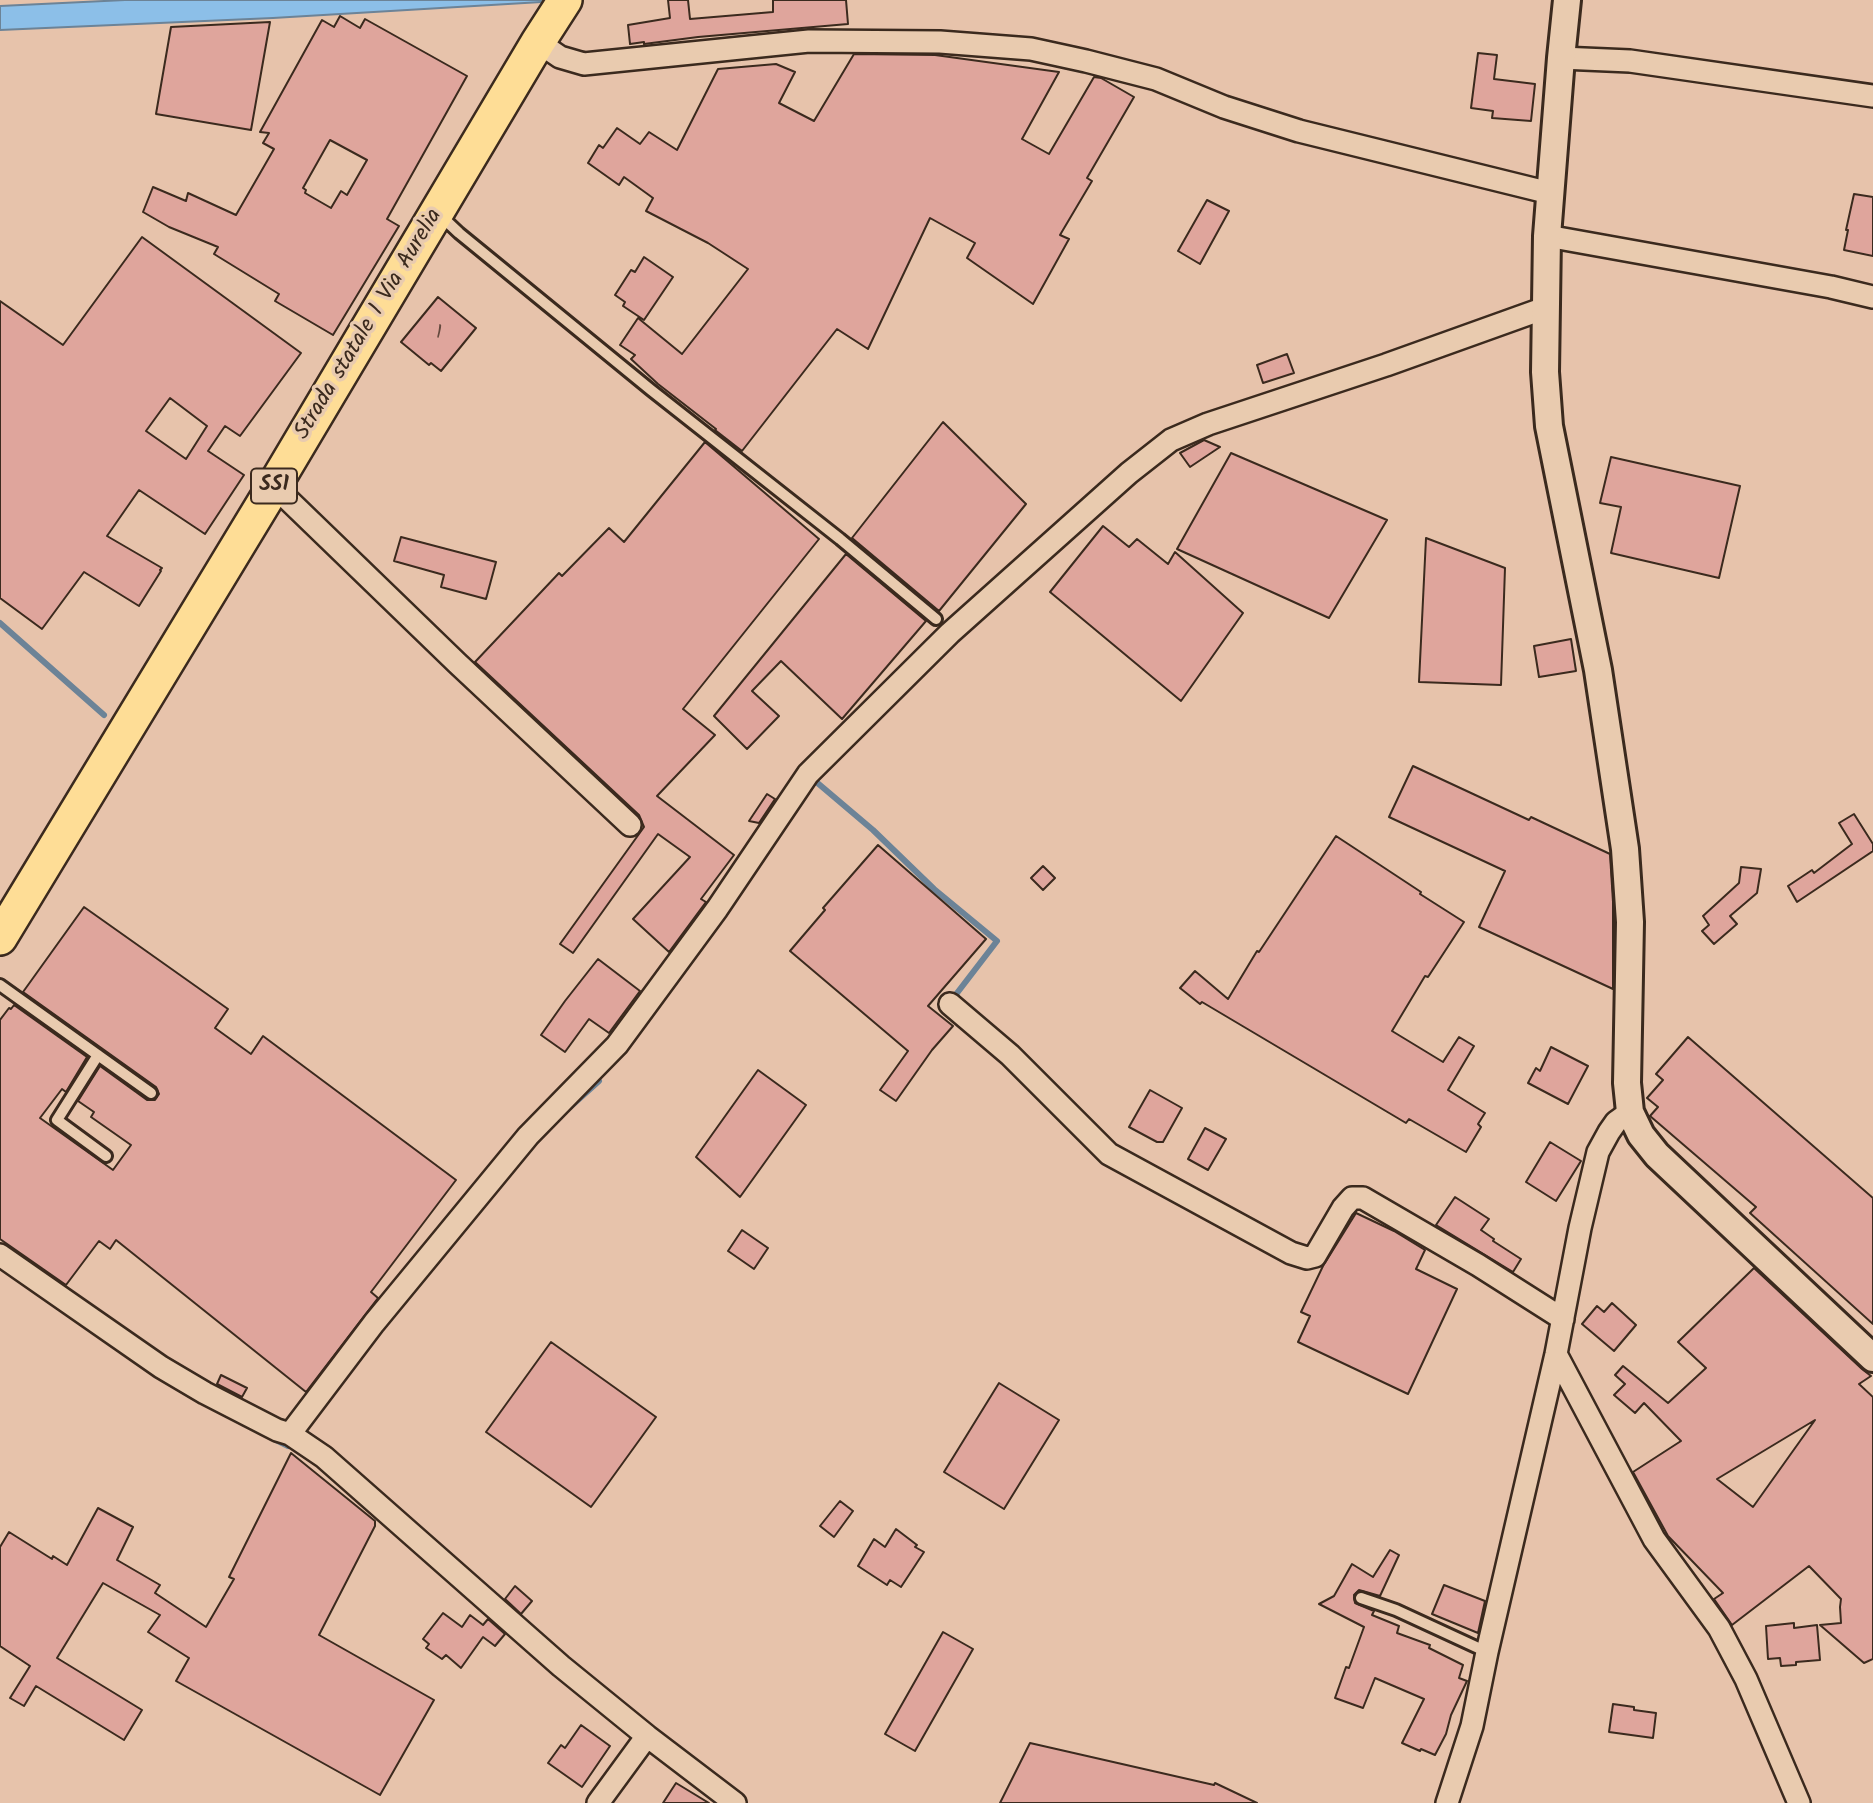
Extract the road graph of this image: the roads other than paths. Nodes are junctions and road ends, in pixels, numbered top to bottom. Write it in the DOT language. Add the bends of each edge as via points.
graph roads {
  1 [pos="565,0"];
  2 [pos="1567,0"];
  3 [pos="542,37"];
  4 [pos="1561,58"];
  5 [pos="1873,96"];
  6 [pos="1550,193"];
  7 [pos="437,213"];
  8 [pos="1547,236"];
  9 [pos="1873,297"];
  10 [pos="1545,308"];
  11 [pos="274,486"];
  12 [pos="936,618"];
  13 [pos="630,825"];
  14 [pos="0,938"];
  15 [pos="0,985"];
  16 [pos="950,1004"];
  17 [pos="98,1055"];
  18 [pos="151,1093"];
  19 [pos="1630,1112"];
  20 [pos="106,1156"];
  21 [pos="0,1255"];
  22 [pos="1563,1319"];
  23 [pos="1556,1354"];
  24 [pos="1873,1358"];
  25 [pos="290,1434"];
  26 [pos="1361,1598"];
  27 [pos="1487,1652"];
  28 [pos="647,1736"];
  29 [pos="598,1803"];
  30 [pos="735,1803"];
  31 [pos="1447,1803"];
  32 [pos="1800,1803"];
  1 -- 3 [label="main road, Strada statale 1 Via Aurelia / SS1"];
  2 -- 4 [label="street"];
  3 -- 6 [label="street" via="560,57 584,64 808,41 940,42 1031,49 1156,79 1299,131"];
  3 -- 7 [label="main road, Strada statale 1 Via Aurelia / SS1"];
  4 -- 5 [label="street" via="1630,61"];
  4 -- 6 [label="street"];
  6 -- 8 [label="street"];
  7 -- 11 [label="main road, Strada statale 1 Via Aurelia / SS1"];
  7 -- 12 [label="lane"];
  8 -- 9 [label="street"];
  8 -- 10 [label="street"];
  10 -- 19 [label="street" via="1549,426 1598,670 1628,877 1626,1083"];
  10 -- 25 [label="street" via="1171,440 950,633 808,774 618,1045 528,1136 374,1323"];
  11 -- 13 [label="street"];
  11 -- 14 [label="main road, Strada statale 1 Via Aurelia / SS1"];
  15 -- 17 [label="lane"];
  16 -- 22 [label="street" via="1010,1055 1109,1154 1291,1253 1315,1256 1343,1208 1352,1198 1363,1198"];
  17 -- 18 [label="lane"];
  17 -- 20 [label="lane" via="57,1120"];
  19 -- 22 [label="street" via="1616,1122 1598,1152"];
  19 -- 24 [label="street" via="1657,1155"];
  21 -- 25 [label="street" via="161,1367"];
  22 -- 23 [label="street"];
  23 -- 27 [label="street"];
  23 -- 32 [label="street" via="1654,1539 1719,1628"];
  25 -- 28 [label="street" via="324,1457"];
  26 -- 27 [label="lane"];
  27 -- 31 [label="street" via="1472,1726"];
  28 -- 29 [label="street"];
  28 -- 30 [label="street"];
}
